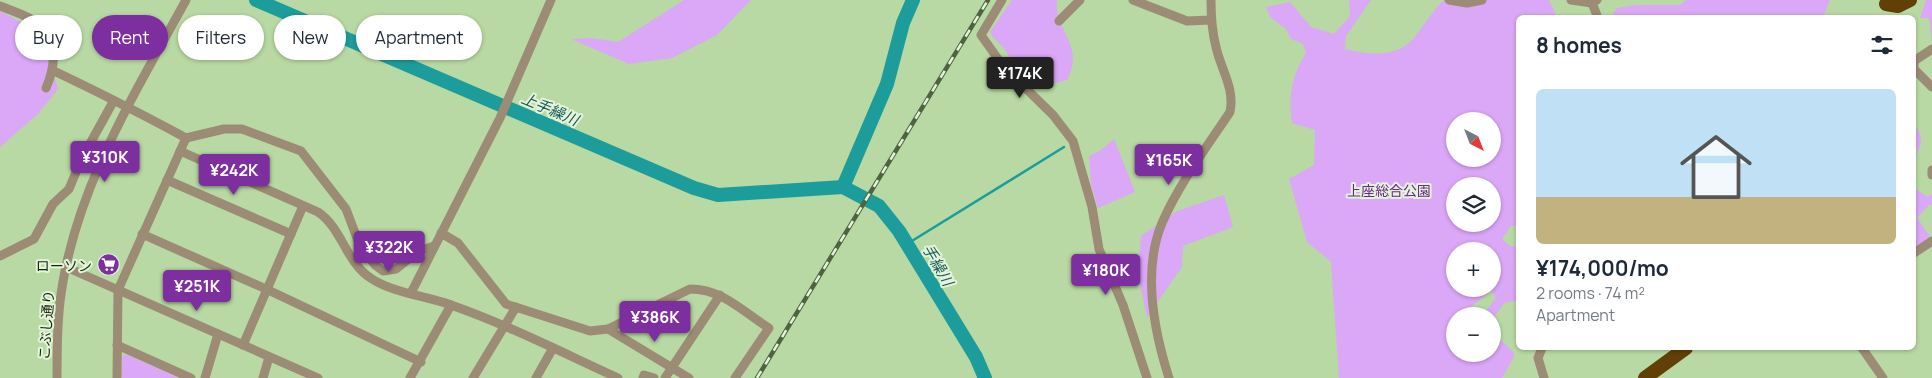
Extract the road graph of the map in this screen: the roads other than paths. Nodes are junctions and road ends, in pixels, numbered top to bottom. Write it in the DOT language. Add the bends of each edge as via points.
graph roads {
  1 [pos="186,0"];
  2 [pos="551,0"];
  3 [pos="1002,0"];
  4 [pos="1080,0"];
  5 [pos="1133,0"];
  6 [pos="1211,0"];
  7 [pos="1449,0"];
  8 [pos="1482,0"];
  9 [pos="1910,0"];
  10 [pos="1576,1"];
  11 [pos="1594,1"];
  12 [pos="0,6"];
  13 [pos="1885,7"];
  14 [pos="1597,15"];
  15 [pos="1211,20"];
  16 [pos="1059,21"];
  17 [pos="1932,49"];
  18 [pos="1916,60"];
  19 [pos="54,71"];
  20 [pos="1916,71"];
  21 [pos="1932,87"];
  22 [pos="46,88"];
  23 [pos="114,102"];
  24 [pos="128,107"];
  25 [pos="186,138"];
  26 [pos="180,151"];
  27 [pos="1932,170"];
  28 [pos="1932,175"];
  29 [pos="168,180"];
  30 [pos="303,206"];
  31 [pos="441,233"];
  32 [pos="142,234"];
  33 [pos="291,234"];
  34 [pos="1932,241"];
  35 [pos="434,246"];
  36 [pos="1916,252"];
  37 [pos="0,256"];
  38 [pos="66,268"];
  39 [pos="266,289"];
  40 [pos="118,290"];
  41 [pos="411,293"];
  42 [pos="720,295"];
  43 [pos="451,305"];
  44 [pos="516,307"];
  45 [pos="504,327"];
  46 [pos="608,330"];
  47 [pos="218,334"];
  48 [pos="117,345"];
  49 [pos="242,345"];
  50 [pos="553,348"];
  51 [pos="1541,350"];
  52 [pos="1679,350"];
  53 [pos="1863,350"];
  54 [pos="269,357"];
  55 [pos="421,362"];
  56 [pos="672,368"];
  57 [pos="57,378"];
  58 [pos="117,378"];
  59 [pos="191,378"];
  60 [pos="205,378"];
  61 [pos="263,378"];
  62 [pos="318,378"];
  63 [pos="410,378"];
  64 [pos="473,378"];
  65 [pos="536,378"];
  66 [pos="618,378"];
  67 [pos="643,378"];
  68 [pos="654,378"];
  69 [pos="664,378"];
  70 [pos="689,378"];
  71 [pos="735,378"];
  72 [pos="1147,378"];
  73 [pos="1169,378"];
  74 [pos="1544,378"];
  75 [pos="1645,378"];
  76 [pos="1883,378"];
  1 -- 24 [label="street, こぶし通り"];
  2 -- 31 [label="street" via="500,118"];
  3 -- 72 [label="street" via="981,35 1003,66 1053,115 1073,141 1092,207 1099,249 1123,305"];
  4 -- 16 [label="street"];
  5 -- 15 [label="street" via="1186,21"];
  6 -- 15 [label="street"];
  7 -- 8 [label="street" via="1467,3"];
  9 -- 13 [label="highway" via="1898,6"];
  10 -- 11 [label="street"];
  11 -- 14 [label="street"];
  12 -- 19 [label="street" via="34,21 51,41"];
  15 -- 73 [label="street" via="1215,46 1232,100 1230,112 1172,202 1155,246 1154,310"];
  17 -- 18 [label="street"];
  19 -- 22 [label="street"];
  19 -- 23 [label="street"];
  20 -- 21 [label="street"];
  23 -- 24 [label="street"];
  23 -- 37 [label="street" via="81,160 69,189 53,204 34,239"];
  24 -- 25 [label="street"];
  24 -- 38 [label="street, こぶし通り" via="92,182"];
  25 -- 26 [label="street"];
  25 -- 35 [label="street" via="224,128 242,129 301,151 346,209 360,246 384,271 396,269 417,252"];
  26 -- 29 [label="street"];
  26 -- 30 [label="street"];
  27 -- 28 [label="street"];
  29 -- 32 [label="street"];
  29 -- 33 [label="street"];
  30 -- 33 [label="street"];
  30 -- 41 [label="street" via="334,224 348,253 371,278"];
  31 -- 35 [label="street"];
  31 -- 44 [label="street" via="458,243 502,301"];
  32 -- 39 [label="street"];
  32 -- 40 [label="street"];
  33 -- 39 [label="street"];
  34 -- 36 [label="street"];
  35 -- 41 [label="street"];
  38 -- 40 [label="street"];
  38 -- 57 [label="street, こぶし通り" via="57,331"];
  39 -- 49 [label="street"];
  39 -- 55 [label="street"];
  40 -- 47 [label="street"];
  40 -- 48 [label="street"];
  41 -- 43 [label="street"];
  42 -- 46 [label="street" via="690,290"];
  42 -- 56 [label="street"];
  42 -- 71 [label="street" via="769,328"];
  43 -- 45 [label="street"];
  43 -- 55 [label="street"];
  44 -- 45 [label="street"];
  44 -- 46 [label="street" via="590,331"];
  45 -- 50 [label="street"];
  45 -- 64 [label="street"];
  46 -- 56 [label="street"];
  47 -- 49 [label="street"];
  47 -- 60 [label="street"];
  48 -- 58 [label="street"];
  48 -- 59 [label="street"];
  49 -- 54 [label="street"];
  50 -- 65 [label="street"];
  50 -- 66 [label="street"];
  51 -- 74 [label="street" via="1538,358"];
  52 -- 75 [label="highway"];
  53 -- 76 [label="street"];
  54 -- 61 [label="street"];
  54 -- 62 [label="street"];
  55 -- 63 [label="street"];
  56 -- 69 [label="street"];
  56 -- 70 [label="street"];
  67 -- 68 [label="street" via="644,375"];
}
